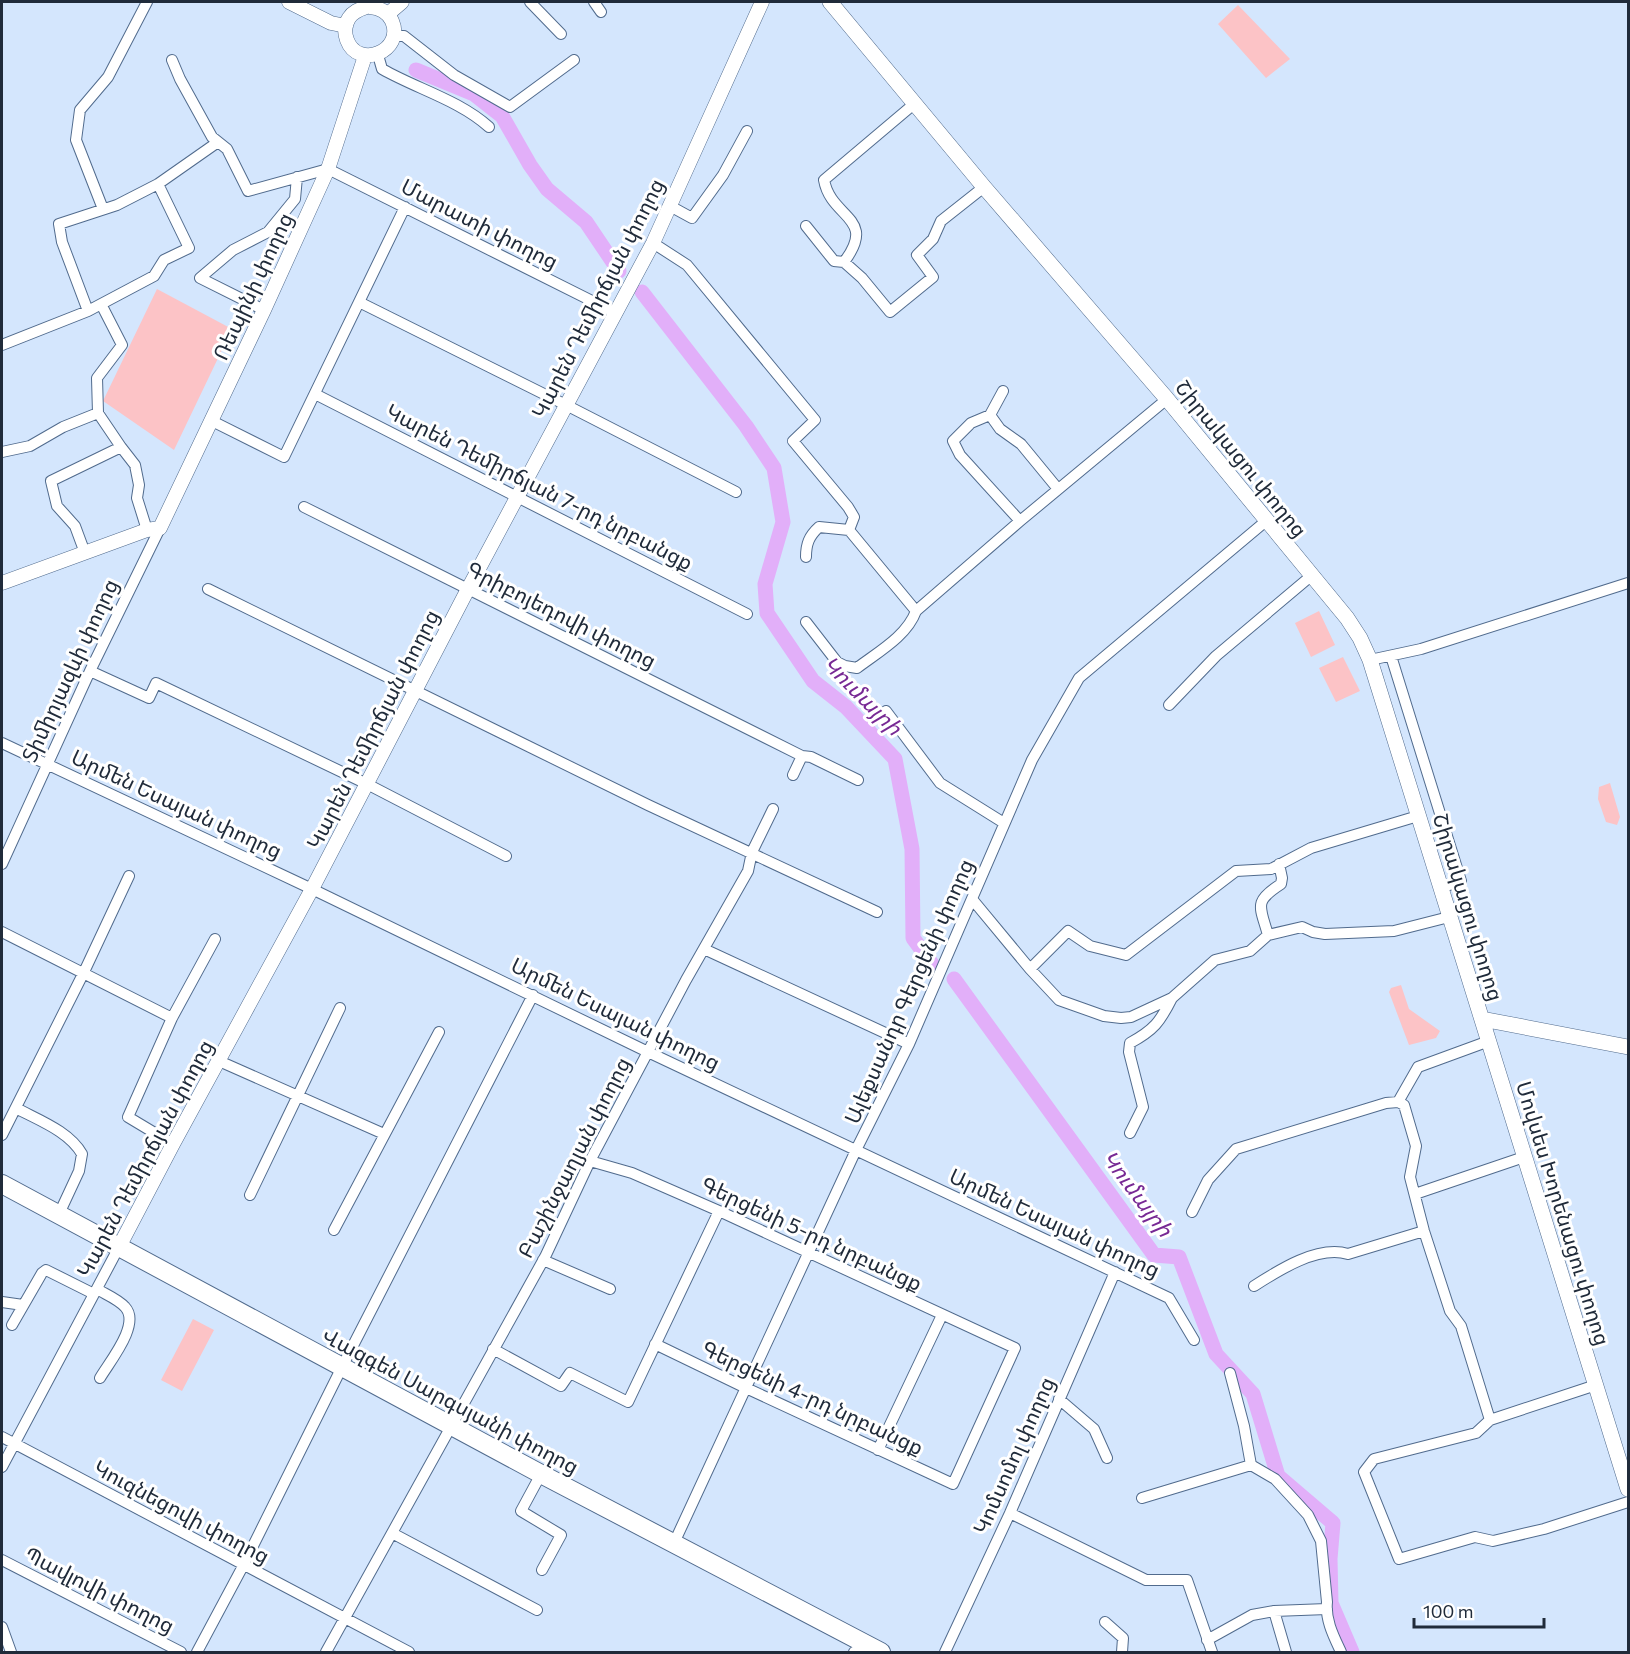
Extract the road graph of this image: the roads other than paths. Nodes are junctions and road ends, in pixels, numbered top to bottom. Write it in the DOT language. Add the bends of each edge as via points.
graph roads {
  1 [pos="147,2"];
  2 [pos="289,2"];
  3 [pos="402,2"];
  4 [pos="530,2"];
  5 [pos="594,2"];
  6 [pos="762,2"];
  7 [pos="830,2"];
  8 [pos="374,4"];
  9 [pos="601,12"];
  10 [pos="388,14"];
  11 [pos="346,27"];
  12 [pos="561,34"];
  13 [pos="394,36"];
  14 [pos="371,55"];
  15 [pos="171,60"];
  16 [pos="574,60"];
  17 [pos="914,104"];
  18 [pos="489,126"];
  19 [pos="747,131"];
  20 [pos="218,142"];
  21 [pos="328,169"];
  22 [pos="297,177"];
  23 [pos="158,184"];
  24 [pos="984,187"];
  25 [pos="670,206"];
  26 [pos="405,207"];
  27 [pos="103,209"];
  28 [pos="806,226"];
  29 [pos="652,243"];
  30 [pos="844,262"];
  31 [pos="359,302"];
  32 [pos="101,304"];
  33 [pos="88,310"];
  34 [pos="264,310"];
  35 [pos="614,312"];
  36 [pos="2,345"];
  37 [pos="1003,391"];
  38 [pos="315,394"];
  39 [pos="1167,399"];
  40 [pos="566,405"];
  41 [pos="99,413"];
  42 [pos="990,415"];
  43 [pos="212,421"];
  44 [pos="121,447"];
  45 [pos="2,452"];
  46 [pos="1058,489"];
  47 [pos="736,492"];
  48 [pos="517,495"];
  49 [pos="304,507"];
  50 [pos="1020,521"];
  51 [pos="1266,521"];
  52 [pos="154,529"];
  53 [pos="849,530"];
  54 [pos="85,553"];
  55 [pos="806,557"];
  56 [pos="1311,576"];
  57 [pos="2,583"];
  58 [pos="1629,583"];
  59 [pos="208,589"];
  60 [pos="468,589"];
  61 [pos="916,611"];
  62 [pos="747,614"];
  63 [pos="806,622"];
  64 [pos="1391,656"];
  65 [pos="1370,660"];
  66 [pos="90,671"];
  67 [pos="415,691"];
  68 [pos="1169,705"];
  69 [pos="886,711"];
  70 [pos="2,743"];
  71 [pos="802,756"];
  72 [pos="48,764"];
  73 [pos="793,776"];
  74 [pos="858,780"];
  75 [pos="367,784"];
  76 [pos="773,809"];
  77 [pos="1418,816"];
  78 [pos="1005,824"];
  79 [pos="752,852"];
  80 [pos="506,856"];
  81 [pos="2,864"];
  82 [pos="1279,864"];
  83 [pos="129,876"];
  84 [pos="1440,888"];
  85 [pos="312,889"];
  86 [pos="972,899"];
  87 [pos="877,912"];
  88 [pos="1449,917"];
  89 [pos="2,932"];
  90 [pos="1268,935"];
  91 [pos="215,939"];
  92 [pos="704,949"];
  93 [pos="1030,969"];
  94 [pos="84,972"];
  95 [pos="533,995"];
  96 [pos="1172,998"];
  97 [pos="340,1008"];
  98 [pos="172,1018"];
  99 [pos="1482,1019"];
  100 [pos="439,1032"];
  101 [pos="1488,1041"];
  102 [pos="909,1044"];
  103 [pos="1629,1047"];
  104 [pos="648,1052"];
  105 [pos="219,1061"];
  106 [pos="297,1096"];
  107 [pos="1398,1102"];
  108 [pos="16,1108"];
  109 [pos="1130,1133"];
  110 [pos="384,1134"];
  111 [pos="2,1135"];
  112 [pos="173,1144"];
  113 [pos="856,1150"];
  114 [pos="1524,1157"];
  115 [pos="590,1161"];
  116 [pos="2,1184"];
  117 [pos="1415,1194"];
  118 [pos="250,1195"];
  119 [pos="719,1211"];
  120 [pos="1192,1212"];
  121 [pos="59,1214"];
  122 [pos="334,1230"];
  123 [pos="1424,1231"];
  124 [pos="119,1247"];
  125 [pos="810,1252"];
  126 [pos="543,1260"];
  127 [pos="1115,1272"];
  128 [pos="1254,1286"];
  129 [pos="610,1289"];
  130 [pos="96,1291"];
  131 [pos="2,1302"];
  132 [pos="22,1305"];
  133 [pos="942,1315"];
  134 [pos="12,1325"];
  135 [pos="1194,1340"];
  136 [pos="656,1344"];
  137 [pos="494,1349"];
  138 [pos="342,1367"];
  139 [pos="1230,1373"];
  140 [pos="100,1378"];
  141 [pos="1596,1386"];
  142 [pos="746,1388"];
  143 [pos="1059,1399"];
  144 [pos="1490,1420"];
  145 [pos="452,1425"];
  146 [pos="2,1437"];
  147 [pos="14,1443"];
  148 [pos="878,1450"];
  149 [pos="1107,1458"];
  150 [pos="1251,1465"];
  151 [pos="2,1467"];
  152 [pos="541,1474"];
  153 [pos="953,1484"];
  154 [pos="1629,1489"];
  155 [pos="1143,1498"];
  156 [pos="1629,1502"];
  157 [pos="1010,1513"];
  158 [pos="392,1533"];
  159 [pos="674,1543"];
  160 [pos="2,1560"];
  161 [pos="243,1566"];
  162 [pos="542,1570"];
  163 [pos="1326,1609"];
  164 [pos="537,1610"];
  165 [pos="1274,1611"];
  166 [pos="345,1619"];
  167 [pos="1105,1622"];
  168 [pos="2,1627"];
  169 [pos="1208,1640"];
  170 [pos="868,1650"];
  171 [pos="11,1653"];
  172 [pos="181,1653"];
  173 [pos="197,1653"];
  174 [pos="326,1653"];
  175 [pos="409,1653"];
  176 [pos="945,1653"];
  177 [pos="1122,1653"];
  178 [pos="1212,1653"];
  179 [pos="1286,1653"];
  180 [pos="1341,1653"];
  1 -- 27 [label="street" via="108,77 80,110 76,140"];
  2 -- 11 [label="street"];
  3 -- 10 [label="street"];
  4 -- 12 [label="street"];
  5 -- 9 [label="street"];
  6 -- 25 [label="street, Կարեն Դեմիրճյան փողոց"];
  7 -- 17 [label="main road, Շիրակացու փողոց"];
  8 -- 10 [label="street"];
  8 -- 11 [label="street" via="354,12"];
  10 -- 13 [label="street" via="394,24"];
  11 -- 14 [label="street" via="345,34 354,51"];
  13 -- 14 [label="street" via="390,45"];
  13 -- 16 [label="street" via="404,36 454,75 510,107"];
  14 -- 18 [label="street" via="382,69 474,113"];
  14 -- 21 [label="street, Ռեպինի փողոց"];
  15 -- 20 [label="street"];
  17 -- 24 [label="main road, Շիրակացու փողոց"];
  17 -- 30 [label="street" via="824,180 826,192 856,228 858,239"];
  19 -- 25 [label="street" via="723,175 692,218"];
  20 -- 22 [label="street" via="227,149 248,191"];
  20 -- 23 [label="street"];
  21 -- 22 [label="street"];
  21 -- 26 [label="street, Մարատի փողոց"];
  21 -- 34 [label="street, Ռեպինի փողոց"];
  22 -- 34 [label="street" via="295,199 268,232 233,250 200,278"];
  23 -- 27 [label="street"];
  23 -- 32 [label="street" via="189,248 164,260 154,276"];
  24 -- 30 [label="street" via="941,221 933,239 917,255 933,277 890,312"];
  24 -- 39 [label="main road, Շիրակացու փողոց"];
  25 -- 29 [label="street, Կարեն Դեմիրճյան փողոց"];
  26 -- 31 [label="street"];
  26 -- 35 [label="street, Մարատի փողոց"];
  27 -- 33 [label="street" via="58,224"];
  28 -- 30 [label="street" via="834,261"];
  29 -- 35 [label="street, Կարեն Դեմիրճյան փողոց"];
  29 -- 53 [label="street" via="687,265 815,420 793,441 848,507 854,517"];
  31 -- 38 [label="street"];
  31 -- 40 [label="street"];
  32 -- 33 [label="street"];
  32 -- 41 [label="street" via="122,345 97,378"];
  33 -- 36 [label="street"];
  34 -- 43 [label="street, Ռեպինի փողոց"];
  35 -- 40 [label="street, Կարեն Դեմիրճյան փողոց"];
  37 -- 42 [label="street"];
  38 -- 43 [label="street" via="284,457"];
  38 -- 48 [label="street, Կարեն Դեմիրճյան 7-րդ նրբանցք"];
  39 -- 46 [label="street"];
  39 -- 51 [label="main road, Շիրակացու փողոց"];
  40 -- 47 [label="street"];
  40 -- 48 [label="street, Կարեն Դեմիրճյան փողոց"];
  41 -- 44 [label="street"];
  41 -- 45 [label="street" via="30,446"];
  42 -- 46 [label="street" via="1000,429 1021,444"];
  42 -- 50 [label="street" via="971,423 953,441 960,455"];
  43 -- 52 [label="street, Ռեպինի փողոց"];
  44 -- 52 [label="street" via="135,465 137,498"];
  44 -- 54 [label="street" via="51,481 57,506 75,526"];
  46 -- 50 [label="street"];
  48 -- 60 [label="street, Կարեն Դեմիրճյան փողոց"];
  48 -- 62 [label="street, Կարեն Դեմիրճյան 7-րդ նրբանցք"];
  49 -- 60 [label="street, Գրիբոյեդովի փողոց"];
  50 -- 61 [label="street"];
  51 -- 56 [label="main road, Շիրակացու փողոց"];
  51 -- 78 [label="street, Ալեքսանդր Գերցենի փողոց" via="1079,678 1032,760"];
  52 -- 54 [label="street"];
  52 -- 66 [label="street, Տիմիրյազևի փողոց"];
  53 -- 55 [label="street" via="819,527 811,534"];
  53 -- 61 [label="street"];
  54 -- 57 [label="street"];
  56 -- 65 [label="main road, Շիրակացու փողոց" via="1347,618"];
  56 -- 68 [label="street" via="1216,656"];
  58 -- 64 [label="street"];
  59 -- 67 [label="street"];
  60 -- 67 [label="street, Կարեն Դեմիրճյան փողոց"];
  60 -- 71 [label="street, Գրիբոյեդովի փողոց"];
  61 -- 63 [label="street" via="896,638 857,668 837,662"];
  64 -- 65 [label="street"];
  64 -- 84 [label="street" via="1461,881"];
  65 -- 77 [label="main road, Շիրակացու փողոց"];
  66 -- 72 [label="street, Տիմիրյազևի փողոց"];
  66 -- 75 [label="street" via="149,698 156,683"];
  67 -- 75 [label="street, Կարեն Դեմիրճյան փողոց"];
  67 -- 79 [label="street"];
  69 -- 78 [label="street" via="940,783"];
  70 -- 72 [label="street, Արմեն Եսայան փողոց"];
  71 -- 73 [label="street"];
  71 -- 74 [label="street, Գրիբոյեդովի փողոց"];
  72 -- 81 [label="street, Տիմիրյազևի փողոց"];
  72 -- 85 [label="street, Արմեն Եսայան փողոց"];
  75 -- 80 [label="street"];
  75 -- 85 [label="street, Կարեն Դեմիրճյան փողոց"];
  76 -- 79 [label="street, Բաշինջաղյան փողոց"];
  77 -- 82 [label="street" via="1311,848"];
  77 -- 84 [label="main road, Շիրակացու փողոց"];
  78 -- 86 [label="street, Ալեքսանդր Գերցենի փողոց"];
  79 -- 87 [label="street"];
  79 -- 92 [label="street, Բաշինջաղյան փողոց" via="748,870"];
  82 -- 90 [label="street" via="1281,884 1261,900"];
  82 -- 93 [label="street" via="1271,869 1236,871 1126,955 1090,946 1068,931"];
  83 -- 94 [label="street"];
  84 -- 88 [label="main road, Շիրակացու փողոց"];
  85 -- 95 [label="street, Արմեն Եսայան փողոց"];
  85 -- 105 [label="street, Կարեն Դեմիրճյան փողոց"];
  86 -- 93 [label="street"];
  86 -- 102 [label="street, Ալեքսանդր Գերցենի փողոց"];
  88 -- 90 [label="street" via="1394,931 1325,934 1302,927"];
  88 -- 99 [label="main road, Շիրակացու փողոց"];
  89 -- 94 [label="street"];
  90 -- 96 [label="street" via="1250,951 1215,960"];
  91 -- 98 [label="street"];
  92 -- 102 [label="street"];
  92 -- 104 [label="street, Բաշինջաղյան փողոց"];
  93 -- 96 [label="street" via="1059,1000 1104,1016 1131,1017"];
  94 -- 98 [label="street"];
  94 -- 108 [label="street"];
  95 -- 104 [label="street, Արմեն Եսայան փողոց"];
  95 -- 138 [label="street"];
  96 -- 109 [label="street" via="1149,1033 1130,1043 1143,1107"];
  97 -- 106 [label="street"];
  98 -- 112 [label="street" via="128,1117"];
  99 -- 101 [label="main road, Մովսես Խորենացու փողոց"];
  99 -- 103 [label="main road"];
  100 -- 110 [label="street"];
  101 -- 107 [label="street" via="1418,1067"];
  101 -- 114 [label="main road, Մովսես Խորենացու փողոց"];
  102 -- 113 [label="street, Ալեքսանդր Գերցենի փողոց"];
  104 -- 113 [label="street, Արմեն Եսայան փողոց"];
  104 -- 115 [label="street, Բաշինջաղյան փողոց"];
  105 -- 106 [label="street"];
  105 -- 112 [label="street, Կարեն Դեմիրճյան փողոց"];
  106 -- 110 [label="street"];
  106 -- 118 [label="street"];
  107 -- 117 [label="street" via="1404,1105 1416,1146 1410,1177"];
  107 -- 120 [label="street" via="1236,1149 1208,1180"];
  108 -- 111 [label="street"];
  108 -- 121 [label="street" via="58,1131 82,1154 79,1171"];
  110 -- 122 [label="street"];
  112 -- 124 [label="street, Կարեն Դեմիրճյան փողոց"];
  113 -- 125 [label="street, Ալեքսանդր Գերցենի փողոց"];
  113 -- 127 [label="street, Արմեն Եսայան փողոց"];
  114 -- 117 [label="street"];
  114 -- 141 [label="main road, Մովսես Խորենացու փողոց"];
  115 -- 119 [label="street, Գերցենի 5-րդ նրբանցք" via="632,1173"];
  115 -- 126 [label="street, Բաշինջաղյան փողոց"];
  116 -- 121 [label="highway, Վազգեն Սարգսյանի փողոց"];
  117 -- 123 [label="street"];
  119 -- 125 [label="street, Գերցենի 5-րդ նրբանցք"];
  119 -- 136 [label="street"];
  121 -- 124 [label="highway, Վազգեն Սարգսյանի փողոց"];
  123 -- 128 [label="street" via="1348,1254 1336,1250 1287,1265"];
  123 -- 144 [label="street" via="1450,1311 1461,1326"];
  124 -- 130 [label="street, Կարեն Դեմիրճյան փողոց"];
  124 -- 138 [label="highway, Վազգեն Սարգսյանի փողոց"];
  125 -- 133 [label="street, Գերցենի 5-րդ նրբանցք"];
  125 -- 142 [label="street, Ալեքսանդր Գերցենի փողոց"];
  126 -- 129 [label="street"];
  126 -- 137 [label="street, Բաշինջաղյան փողոց"];
  127 -- 135 [label="street, Արմեն Եսայան փողոց" via="1169,1298"];
  127 -- 143 [label="street, Կոմսոմոլ փողոց"];
  130 -- 132 [label="street" via="45,1270"];
  130 -- 140 [label="street" via="125,1306 131,1317 130,1327"];
  130 -- 147 [label="street, Կարեն Դեմիրճյան փողոց"];
  131 -- 132 [label="street"];
  132 -- 134 [label="street"];
  133 -- 148 [label="street"];
  133 -- 153 [label="street, Գերցենի 5-րդ նրբանցք" via="1015,1348"];
  136 -- 137 [label="street" via="628,1402 570,1373 561,1386"];
  136 -- 142 [label="street, Գերցենի 4-րդ նրբանցք"];
  137 -- 145 [label="street, Բաշինջաղյան փողոց"];
  138 -- 145 [label="highway, Վազգեն Սարգսյանի փողոց"];
  138 -- 161 [label="street"];
  139 -- 150 [label="street"];
  141 -- 144 [label="street"];
  141 -- 154 [label="main road, Մովսես Խորենացու փողոց"];
  142 -- 148 [label="street, Գերցենի 4-րդ նրբանցք"];
  142 -- 159 [label="street, Ալեքսանդր Գերցենի փողոց"];
  143 -- 149 [label="street" via="1094,1429"];
  143 -- 157 [label="street, Կոմսոմոլ փողոց"];
  144 -- 156 [label="street" via="1476,1433 1374,1459 1364,1472 1399,1559 1475,1537 1494,1541 1544,1529"];
  145 -- 152 [label="highway, Վազգեն Սարգսյանի փողոց"];
  145 -- 158 [label="street, Բաշինջաղյան փողոց"];
  146 -- 147 [label="street, Կուզնեցովի փողոց"];
  147 -- 151 [label="street, Կարեն Դեմիրճյան փողոց"];
  147 -- 161 [label="street, Կուզնեցովի փողոց"];
  148 -- 153 [label="street, Գերցենի 4-րդ նրբանցք"];
  150 -- 155 [label="street"];
  150 -- 163 [label="street" via="1275,1479 1308,1515 1321,1541"];
  152 -- 159 [label="highway, Վազգեն Սարգսյանի փողոց"];
  152 -- 162 [label="street" via="521,1511 561,1535"];
  157 -- 169 [label="street" via="1146,1580 1187,1580"];
  157 -- 176 [label="street, Կոմսոմոլ փողոց"];
  158 -- 164 [label="street"];
  158 -- 166 [label="street, Բաշինջաղյան փողոց"];
  159 -- 170 [label="highway, Վազգեն Սարգսյանի փողոց"];
  160 -- 172 [label="street, Պավլովի փողոց"];
  161 -- 166 [label="street, Կուզնեցովի փողոց"];
  161 -- 173 [label="street"];
  163 -- 165 [label="street"];
  163 -- 180 [label="street"];
  165 -- 169 [label="street" via="1252,1615"];
  165 -- 179 [label="street"];
  166 -- 174 [label="street, Բաշինջաղյան փողոց"];
  166 -- 175 [label="street, Կուզնեցովի փողոց"];
  167 -- 177 [label="street" via="1123,1638"];
  168 -- 171 [label="street"];
  169 -- 178 [label="street"];
}
